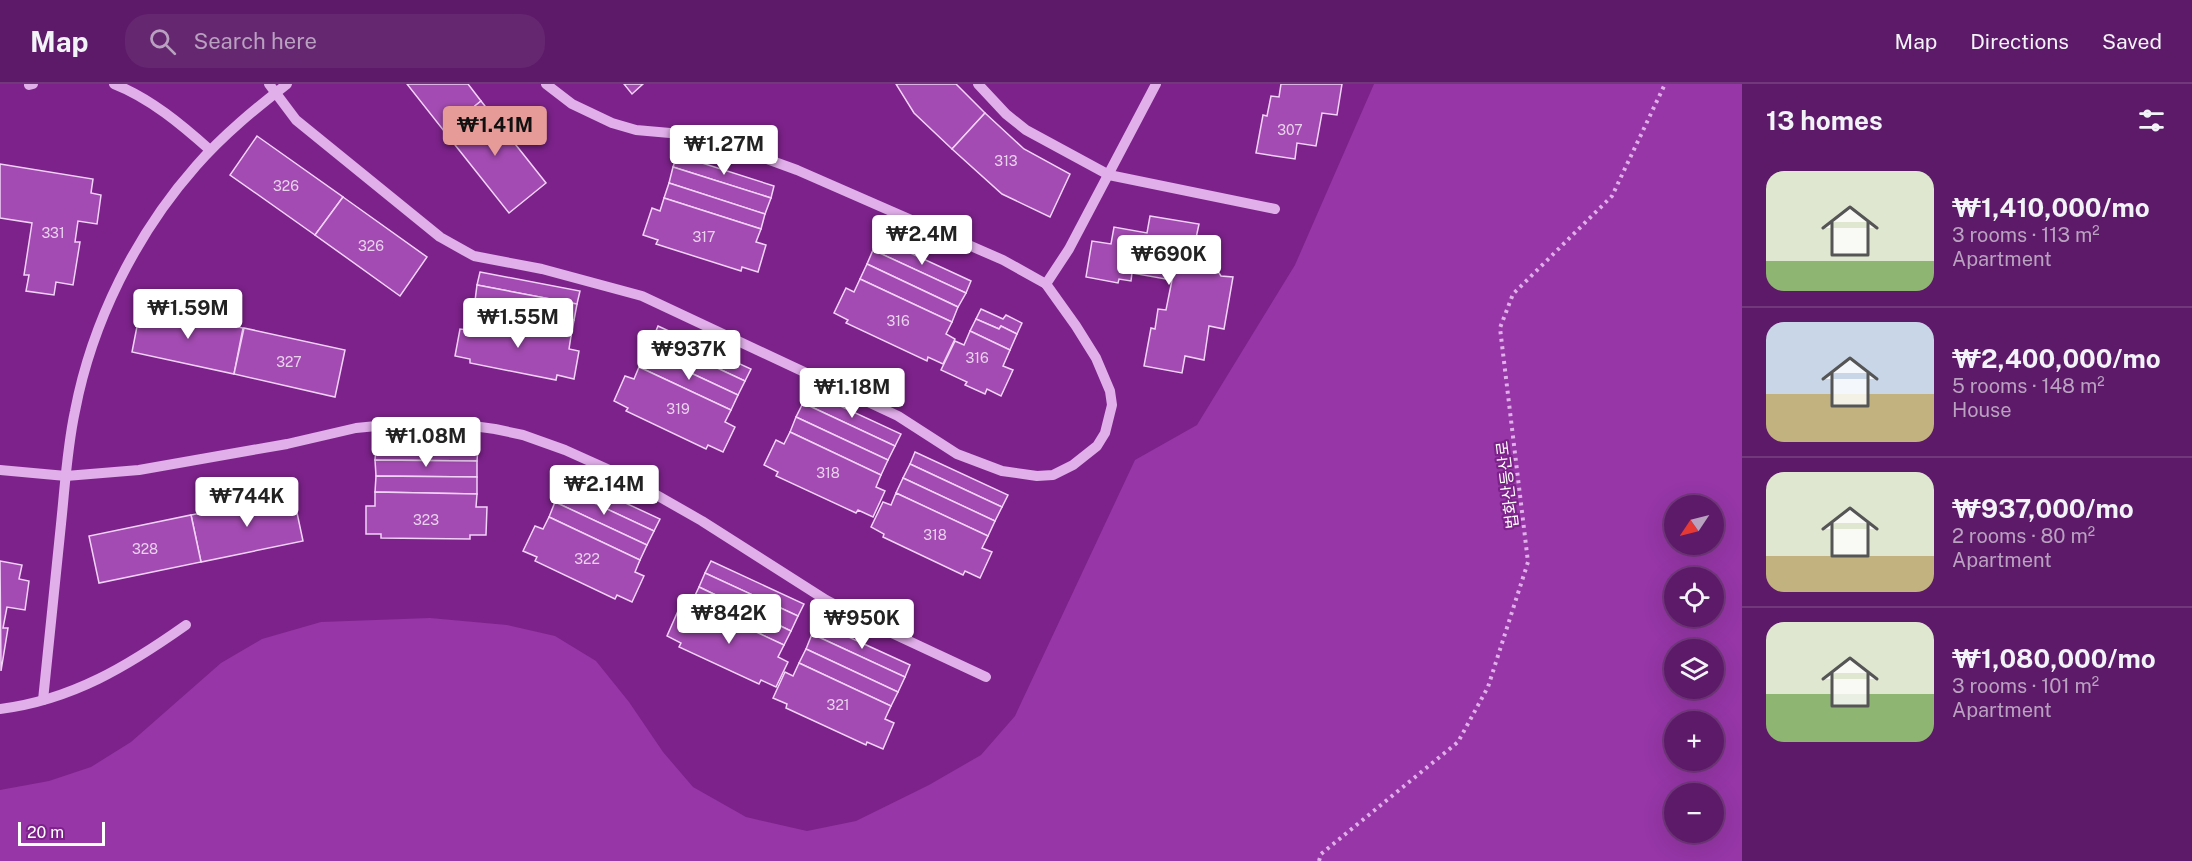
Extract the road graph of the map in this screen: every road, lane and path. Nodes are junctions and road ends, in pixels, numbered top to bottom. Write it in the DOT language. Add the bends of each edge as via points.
graph roads {
  1 [pos="114,84"];
  2 [pos="287,84"];
  3 [pos="546,84"];
  4 [pos="978,84"];
  5 [pos="1156,84"];
  6 [pos="1665,84"];
  7 [pos="272,89"];
  8 [pos="210,150"];
  9 [pos="1109,175"];
  10 [pos="1275,209"];
  11 [pos="1046,284"];
  12 [pos="0,470"];
  13 [pos="66,476"];
  14 [pos="186,625"];
  15 [pos="986,677"];
  16 [pos="43,700"];
  17 [pos="0,709"];
  18 [pos="1319,861"];
  1 -- 8 [label="lane" via="167,115"];
  2 -- 7 [label="lane"];
  3 -- 11 [label="lane" via="572,104 612,123 636,130 704,136 797,170 1003,260"];
  4 -- 9 [label="lane" via="1026,130"];
  5 -- 9 [label="lane"];
  6 -- 18 [label="path, 법화산등산로" via="1612,196 1513,294 1500,328 1528,562 1488,687 1458,742 1321,854"];
  7 -- 8 [label="lane"];
  7 -- 11 [label="lane" via="296,120 457,248 484,259 542,269 642,296 898,416 957,454 1021,475 1053,475 1085,456 1105,433 1112,405 1096,358"];
  8 -- 13 [label="lane" via="154,221 114,291 81,385"];
  9 -- 10 [label="lane"];
  9 -- 11 [label="lane"];
  12 -- 13 [label="lane"];
  13 -- 15 [label="lane" via="174,465 356,428 433,424 523,435 625,477 826,600"];
  13 -- 16 [label="lane"];
  14 -- 16 [label="lane" via="90,685"];
  16 -- 17 [label="lane"];
}
